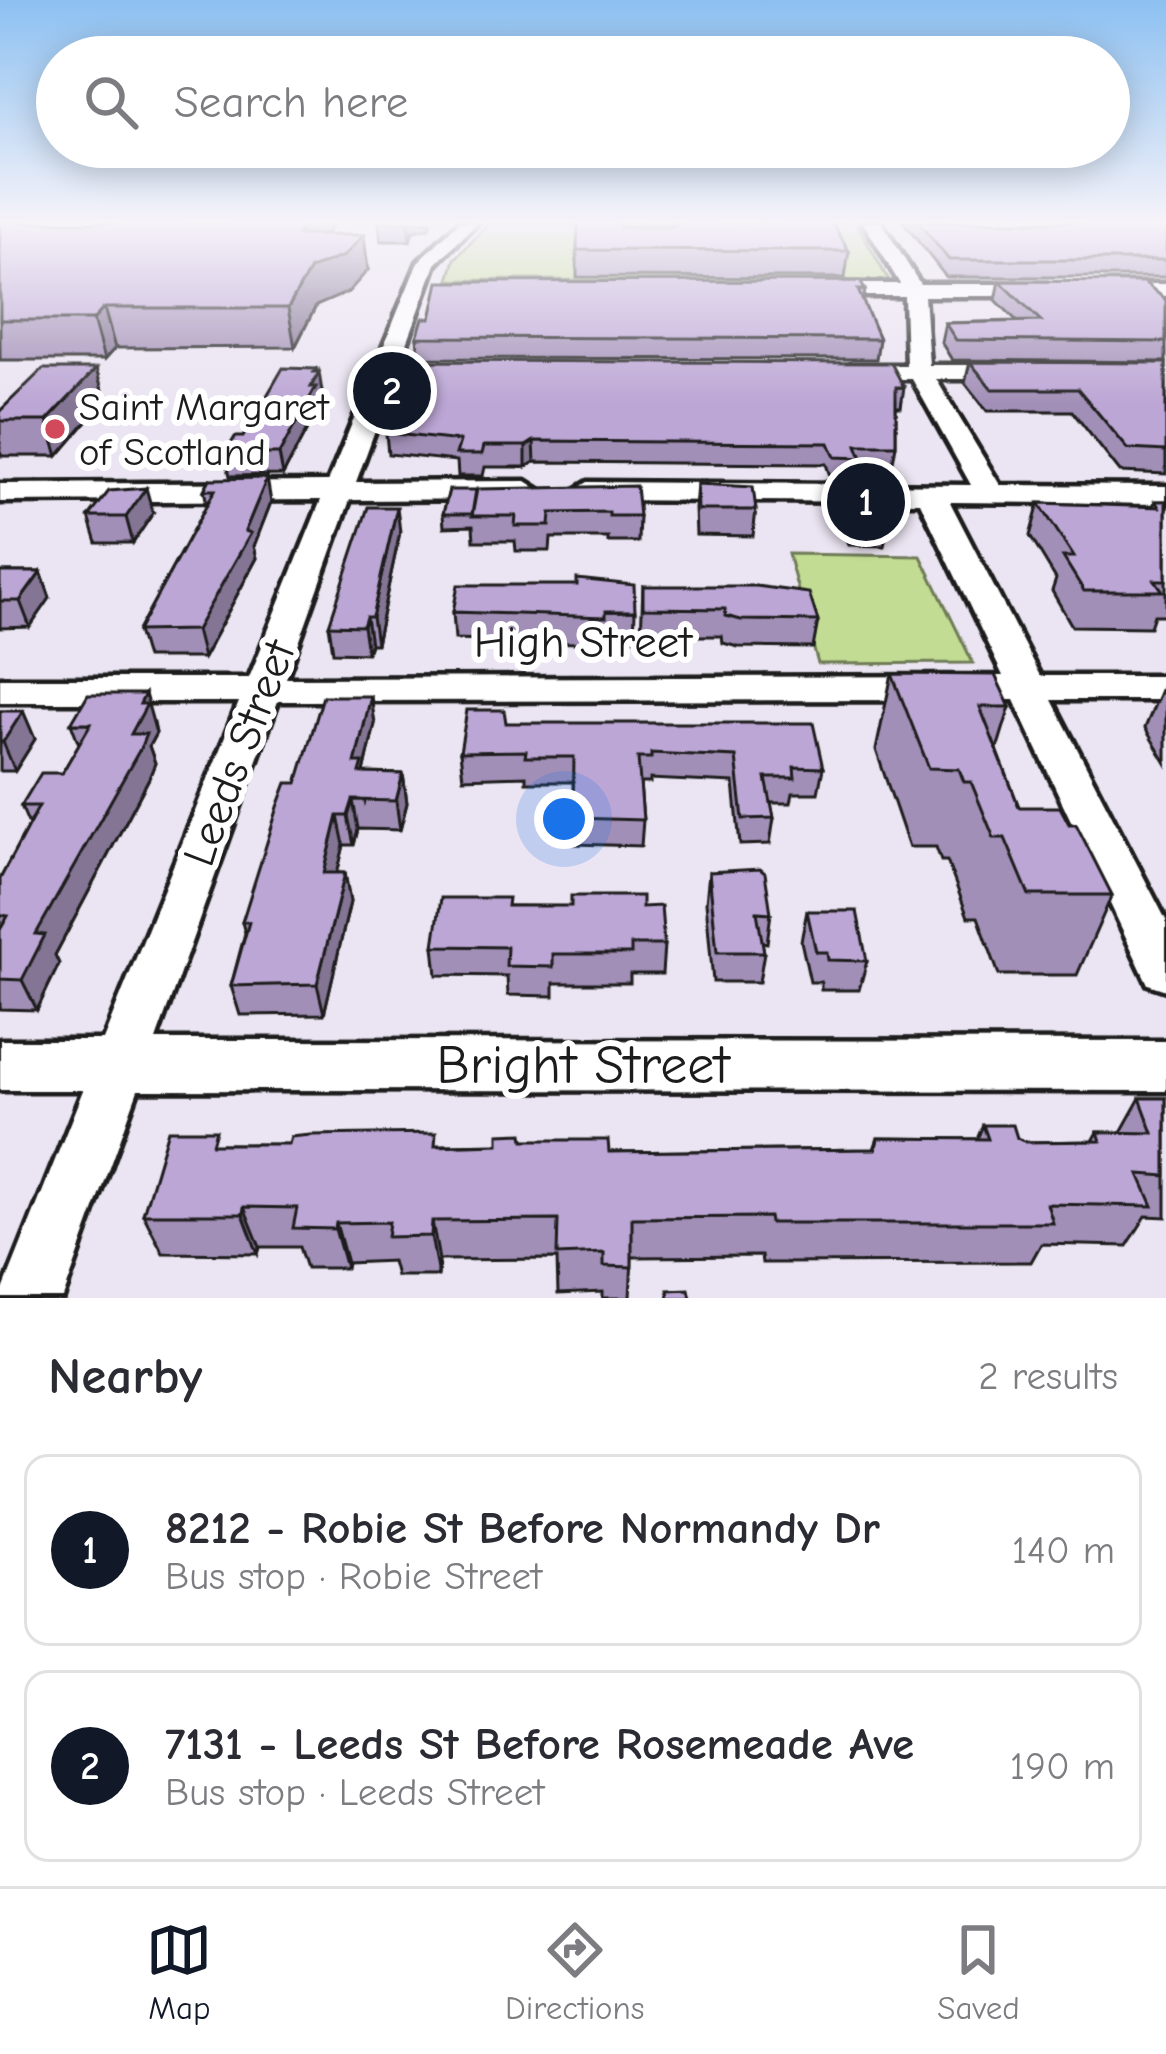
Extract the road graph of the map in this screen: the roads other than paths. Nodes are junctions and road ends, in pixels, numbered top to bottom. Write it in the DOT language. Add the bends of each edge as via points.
graph roads {
  1 [pos="425,283"];
  2 [pos="909,283"];
  3 [pos="799,290"];
  4 [pos="914,290"];
  5 [pos="1166,290"];
  6 [pos="827,372"];
  7 [pos="920,373"];
  8 [pos="1032,373"];
  9 [pos="340,488"];
  10 [pos="0,493"];
  11 [pos="931,494"];
  12 [pos="991,494"];
  13 [pos="1166,495"];
  14 [pos="1166,688"];
  15 [pos="261,689"];
  16 [pos="1027,689"];
  17 [pos="0,690"];
  18 [pos="1166,969"];
  19 [pos="0,1065"];
  20 [pos="122,1065"];
  21 [pos="1166,1066"];
  22 [pos="31,1298"];
  1 -- 9 [label="street, Leeds Street" via="396,369"];
  2 -- 4 [label="street"];
  3 -- 4 [label="street"];
  4 -- 5 [label="street"];
  4 -- 7 [label="street"];
  6 -- 7 [label="street"];
  7 -- 8 [label="street"];
  7 -- 12 [label="street"];
  9 -- 10 [label="street"];
  9 -- 11 [label="street"];
  9 -- 15 [label="street, Leeds Street"];
  11 -- 12 [label="street"];
  11 -- 16 [label="street"];
  12 -- 13 [label="street"];
  14 -- 16 [label="street, High Street"];
  15 -- 16 [label="street, High Street"];
  15 -- 17 [label="street, High Street"];
  15 -- 20 [label="street, Leeds Street"];
  16 -- 18 [label="street"];
  19 -- 20 [label="street, Bright Street"];
  20 -- 21 [label="street, Bright Street"];
  20 -- 22 [label="street, Leeds Street"];
}
